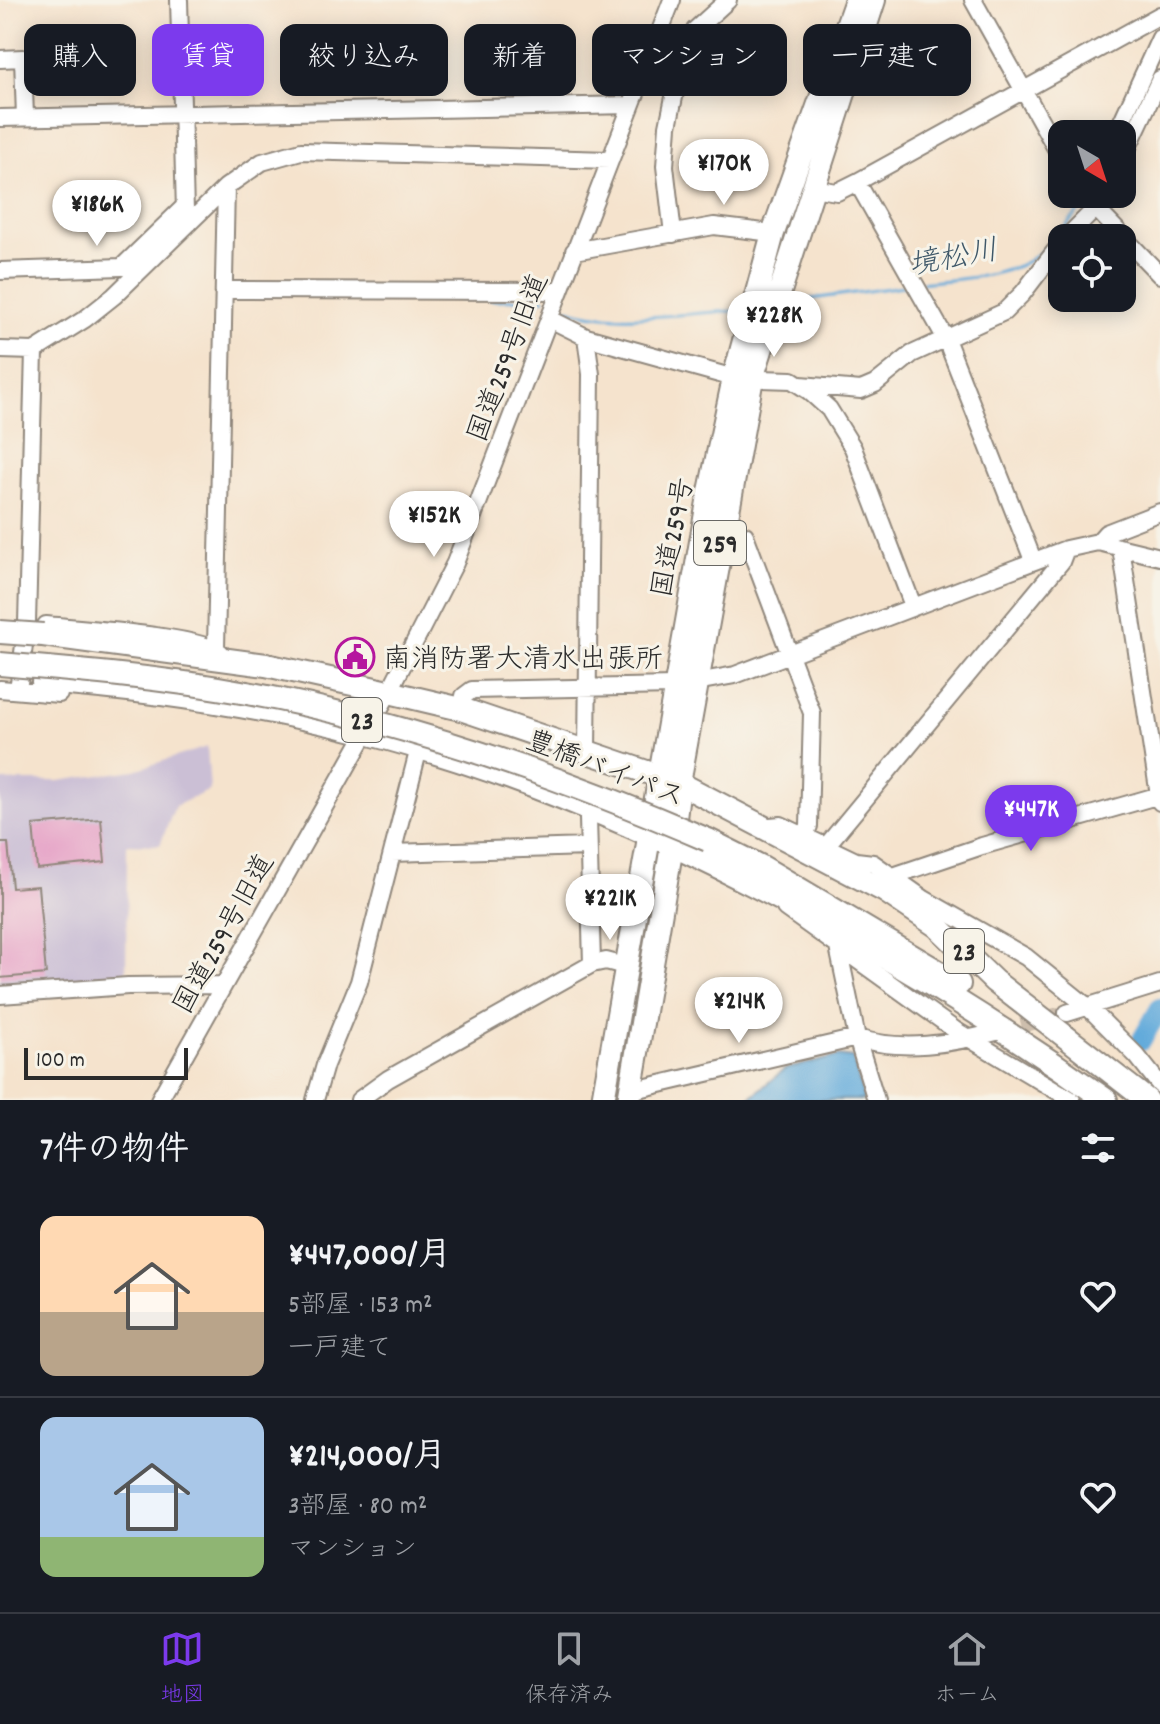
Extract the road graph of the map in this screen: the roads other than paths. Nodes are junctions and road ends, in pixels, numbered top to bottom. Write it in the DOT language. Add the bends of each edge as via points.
graph roads {
  1 [pos="179,0"];
  2 [pos="672,0"];
  3 [pos="728,0"];
  4 [pos="856,0"];
  5 [pos="874,0"];
  6 [pos="973,0"];
  7 [pos="1160,15"];
  8 [pos="1160,38"];
  9 [pos="0,59"];
  10 [pos="1160,79"];
  11 [pos="1023,90"];
  12 [pos="631,105"];
  13 [pos="185,114"];
  14 [pos="25,117"];
  15 [pos="0,118"];
  16 [pos="1122,120"];
  17 [pos="1136,130"];
  18 [pos="1048,134"];
  19 [pos="609,160"];
  20 [pos="857,182"];
  21 [pos="226,187"];
  22 [pos="813,188"];
  23 [pos="1095,208"];
  24 [pos="188,212"];
  25 [pos="773,233"];
  26 [pos="673,234"];
  27 [pos="574,251"];
  28 [pos="1048,261"];
  29 [pos="0,271"];
  30 [pos="1160,275"];
  31 [pos="224,290"];
  32 [pos="560,291"];
  33 [pos="550,319"];
  34 [pos="586,337"];
  35 [pos="946,339"];
  36 [pos="0,350"];
  37 [pos="34,351"];
  38 [pos="743,378"];
  39 [pos="801,385"];
  40 [pos="1160,512"];
  41 [pos="723,527"];
  42 [pos="1098,542"];
  43 [pos="1121,548"];
  44 [pos="1066,549"];
  45 [pos="1160,557"];
  46 [pos="1033,560"];
  47 [pos="913,606"];
  48 [pos="0,621"];
  49 [pos="35,629"];
  50 [pos="0,632"];
  51 [pos="221,653"];
  52 [pos="789,654"];
  53 [pos="0,664"];
  54 [pos="9,684"];
  55 [pos="685,684"];
  56 [pos="0,689"];
  57 [pos="586,689"];
  58 [pos="389,692"];
  59 [pos="212,701"];
  60 [pos="461,709"];
  61 [pos="365,733"];
  62 [pos="419,748"];
  63 [pos="587,752"];
  64 [pos="670,780"];
  65 [pos="1160,796"];
  66 [pos="1160,802"];
  67 [pos="592,809"];
  68 [pos="765,826"];
  69 [pos="805,835"];
  70 [pos="662,842"];
  71 [pos="827,845"];
  72 [pos="588,847"];
  73 [pos="392,853"];
  74 [pos="893,876"];
  75 [pos="776,899"];
  76 [pos="838,947"];
  77 [pos="592,964"];
  78 [pos="625,966"];
  79 [pos="1160,984"];
  80 [pos="223,985"];
  81 [pos="0,995"];
  82 [pos="1089,1008"];
  83 [pos="1067,1013"];
  84 [pos="996,1032"];
  85 [pos="857,1038"];
  86 [pos="972,1038"];
  87 [pos="1160,1085"];
  88 [pos="630,1095"];
  89 [pos="159,1100"];
  90 [pos="315,1100"];
  91 [pos="359,1100"];
  92 [pos="603,1100"];
  93 [pos="876,1100"];
  94 [pos="1072,1100"];
  95 [pos="1106,1100"];
  96 [pos="1123,1100"];
  97 [pos="1147,1100"];
  1 -- 13 [label="street"];
  2 -- 12 [label="street, 国道259号旧道"];
  3 -- 26 [label="street" via="695,30 678,78 665,166"];
  4 -- 25 [label="highway, 国道259号 / 259"];
  5 -- 22 [label="highway, 国道259号 / 259"];
  6 -- 11 [label="street"];
  7 -- 11 [label="street"];
  8 -- 16 [label="street"];
  9 -- 14 [label="street" via="23,58"];
  10 -- 17 [label="street"];
  11 -- 18 [label="street"];
  11 -- 20 [label="street"];
  12 -- 13 [label="street"];
  12 -- 19 [label="street, 国道259号旧道"];
  13 -- 14 [label="street"];
  13 -- 24 [label="street"];
  14 -- 15 [label="street"];
  19 -- 21 [label="street" via="301,151 262,162"];
  19 -- 27 [label="street, 国道259号旧道"];
  20 -- 22 [label="street" via="837,192"];
  20 -- 35 [label="street"];
  21 -- 24 [label="street"];
  21 -- 31 [label="street"];
  22 -- 38 [label="highway, 国道259号 / 259"];
  23 -- 30 [label="street"];
  24 -- 29 [label="street" via="122,267"];
  24 -- 37 [label="street" via="114,296"];
  25 -- 26 [label="street" via="714,226"];
  25 -- 38 [label="highway, 国道259号 / 259"];
  26 -- 27 [label="street"];
  27 -- 32 [label="street, 国道259号旧道"];
  28 -- 35 [label="street" via="1004,312"];
  31 -- 32 [label="street"];
  31 -- 51 [label="street"];
  32 -- 33 [label="street, 国道259号旧道"];
  33 -- 34 [label="street"];
  33 -- 58 [label="street, 国道259号旧道" via="455,563"];
  34 -- 38 [label="street"];
  34 -- 57 [label="street" via="591,374"];
  35 -- 39 [label="street" via="912,354 861,390"];
  35 -- 46 [label="street"];
  36 -- 37 [label="street"];
  37 -- 49 [label="street"];
  38 -- 39 [label="street"];
  38 -- 41 [label="highway, 国道259号 / 259"];
  38 -- 55 [label="highway, 国道259号 / 259"];
  39 -- 47 [label="street" via="829,409 853,448"];
  40 -- 42 [label="street" via="1106,533"];
  41 -- 52 [label="street" via="745,535"];
  41 -- 55 [label="highway, 国道259号 / 259"];
  42 -- 43 [label="street"];
  42 -- 44 [label="street"];
  43 -- 45 [label="street"];
  43 -- 65 [label="street"];
  44 -- 46 [label="street"];
  44 -- 71 [label="street" via="1061,562"];
  46 -- 47 [label="street"];
  47 -- 52 [label="street"];
  48 -- 49 [label="street"];
  49 -- 50 [label="highway, 23, bridge"];
  49 -- 51 [label="highway, 23"];
  49 -- 54 [label="street"];
  51 -- 58 [label="highway, 23"];
  52 -- 55 [label="street" via="719,680"];
  52 -- 69 [label="street" via="812,713"];
  53 -- 96 [label="highway, 豊橋バイパス / 23, bridge" via="121,674 248,693 399,729 615,800 762,867 933,967"];
  54 -- 56 [label="street"];
  54 -- 59 [label="highway, 23" via="43,682"];
  54 -- 59 [label="street" via="165,705"];
  55 -- 57 [label="street"];
  55 -- 64 [label="highway, 国道259号 / 259"];
  57 -- 60 [label="street" via="472,690"];
  57 -- 63 [label="street"];
  58 -- 60 [label="highway, 23"];
  58 -- 61 [label="street, 国道259号旧道"];
  59 -- 61 [label="highway, 23"];
  60 -- 63 [label="highway, 23"];
  61 -- 62 [label="highway, 23"];
  61 -- 80 [label="street, 国道259号旧道"];
  62 -- 67 [label="highway, 23"];
  62 -- 73 [label="street"];
  63 -- 64 [label="highway, 23"];
  64 -- 68 [label="highway, 23"];
  64 -- 70 [label="highway, 国道259号 / 259"];
  65 -- 66 [label="street"];
  65 -- 74 [label="street"];
  67 -- 70 [label="highway, 23"];
  67 -- 72 [label="street"];
  68 -- 69 [label="street" via="781,825"];
  68 -- 97 [label="highway, 23" via="885,891 937,926 994,981"];
  69 -- 71 [label="street"];
  70 -- 75 [label="highway, 23"];
  70 -- 78 [label="highway, 国道259号 / 259"];
  70 -- 88 [label="highway, 国道259号 / 259"];
  71 -- 74 [label="street"];
  72 -- 73 [label="street"];
  72 -- 77 [label="street"];
  73 -- 90 [label="street" via="359,982"];
  74 -- 82 [label="street" via="1026,957"];
  75 -- 76 [label="street" via="800,923"];
  75 -- 95 [label="highway, 23" via="957,998"];
  76 -- 85 [label="street"];
  76 -- 86 [label="street"];
  77 -- 78 [label="street"];
  77 -- 91 [label="street"];
  78 -- 92 [label="highway, 国道259号 / 259"];
  79 -- 82 [label="street"];
  80 -- 81 [label="street"];
  80 -- 89 [label="street, 国道259号旧道"];
  82 -- 83 [label="street"];
  82 -- 87 [label="street"];
  84 -- 86 [label="street"];
  85 -- 86 [label="street" via="920,1045"];
  85 -- 88 [label="street"];
  85 -- 93 [label="street"];
  86 -- 94 [label="street"];
}
